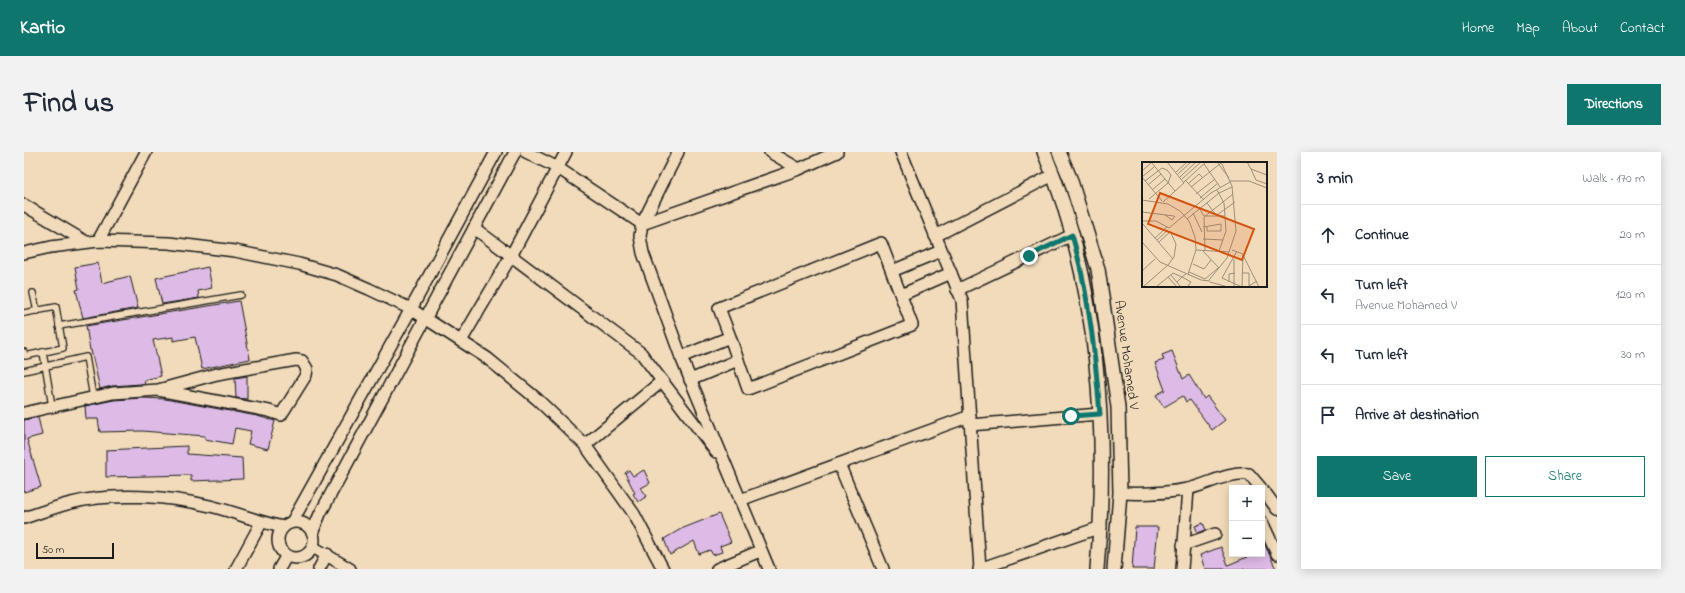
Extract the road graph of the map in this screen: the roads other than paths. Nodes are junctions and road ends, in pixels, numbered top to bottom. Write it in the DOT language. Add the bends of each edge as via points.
graph roads {
  1 [pos="146,152"];
  2 [pos="496,152"];
  3 [pos="515,152"];
  4 [pos="526,152"];
  5 [pos="566,152"];
  6 [pos="678,152"];
  7 [pos="770,152"];
  8 [pos="837,152"];
  9 [pos="901,152"];
  10 [pos="1044,152"];
  11 [pos="1059,152"];
  12 [pos="786,157"];
  13 [pos="558,168"];
  14 [pos="799,169"];
  15 [pos="1053,175"];
  16 [pos="24,205"];
  17 [pos="642,224"];
  18 [pos="474,228"];
  19 [pos="1072,235"];
  20 [pos="935,236"];
  21 [pos="98,241"];
  22 [pos="86,242"];
  23 [pos="942,251"];
  24 [pos="24,253"];
  25 [pos="511,256"];
  26 [pos="892,271"];
  27 [pos="951,273"];
  28 [pos="957,290"];
  29 [pos="33,293"];
  30 [pos="241,295"];
  31 [pos="901,295"];
  32 [pos="411,309"];
  33 [pos="36,311"];
  34 [pos="24,313"];
  35 [pos="425,317"];
  36 [pos="59,326"];
  37 [pos="730,337"];
  38 [pos="461,341"];
  39 [pos="24,352"];
  40 [pos="43,352"];
  41 [pos="681,357"];
  42 [pos="738,360"];
  43 [pos="45,366"];
  44 [pos="24,371"];
  45 [pos="690,380"];
  46 [pos="662,381"];
  47 [pos="158,390"];
  48 [pos="93,397"];
  49 [pos="52,406"];
  50 [pos="24,413"];
  51 [pos="1100,414"];
  52 [pos="970,420"];
  53 [pos="585,445"];
  54 [pos="839,464"];
  55 [pos="725,465"];
  56 [pos="1258,485"];
  57 [pos="1188,489"];
  58 [pos="1120,493"];
  59 [pos="1265,494"];
  60 [pos="740,500"];
  61 [pos="1277,509"];
  62 [pos="24,518"];
  63 [pos="294,521"];
  64 [pos="261,523"];
  65 [pos="1101,527"];
  66 [pos="1265,528"];
  67 [pos="313,531"];
  68 [pos="1214,534"];
  69 [pos="1183,545"];
  70 [pos="313,547"];
  71 [pos="760,551"];
  72 [pos="327,554"];
  73 [pos="1277,554"];
  74 [pos="287,555"];
  75 [pos="236,569"];
  76 [pos="279,569"];
  77 [pos="319,569"];
  78 [pos="350,569"];
  79 [pos="662,569"];
  80 [pos="717,569"];
  81 [pos="769,569"];
  82 [pos="883,569"];
  83 [pos="980,569"];
  84 [pos="1097,569"];
  85 [pos="1114,569"];
  86 [pos="1182,569"];
  1 -- 21 [label="street"];
  2 -- 32 [label="street"];
  3 -- 18 [label="street"];
  4 -- 13 [label="street"];
  5 -- 13 [label="street"];
  6 -- 17 [label="street"];
  7 -- 12 [label="street"];
  8 -- 14 [label="street"];
  9 -- 20 [label="street"];
  10 -- 15 [label="street"];
  11 -- 58 [label="street, Avenue Mohamed V" via="1070,178 1098,268 1118,407"];
  12 -- 14 [label="street"];
  13 -- 17 [label="street"];
  13 -- 25 [label="street"];
  14 -- 17 [label="street"];
  15 -- 19 [label="street"];
  15 -- 20 [label="street"];
  16 -- 22 [label="street"];
  17 -- 41 [label="street" via="640,236 643,253"];
  18 -- 25 [label="street"];
  18 -- 35 [label="street"];
  19 -- 28 [label="street"];
  19 -- 51 [label="street" via="1080,265 1095,358"];
  20 -- 23 [label="street"];
  21 -- 22 [label="street"];
  21 -- 32 [label="street" via="168,243 235,251 299,264 337,276"];
  22 -- 24 [label="street"];
  23 -- 26 [label="street"];
  23 -- 27 [label="street"];
  25 -- 38 [label="street"];
  25 -- 46 [label="street" via="641,353"];
  26 -- 31 [label="street"];
  26 -- 37 [label="street" via="881,243 719,308"];
  27 -- 28 [label="street"];
  27 -- 31 [label="street"];
  28 -- 52 [label="street" via="962,300"];
  29 -- 33 [label="lane"];
  30 -- 36 [label="lane"];
  31 -- 42 [label="street" via="912,325 748,389"];
  32 -- 35 [label="street"];
  32 -- 63 [label="street"];
  33 -- 34 [label="lane"];
  33 -- 36 [label="lane" via="56,308"];
  35 -- 38 [label="street"];
  35 -- 67 [label="street"];
  36 -- 40 [label="lane" via="64,348"];
  37 -- 41 [label="street"];
  37 -- 42 [label="street"];
  38 -- 53 [label="street" via="487,358 537,399"];
  39 -- 40 [label="lane" via="25,356"];
  40 -- 43 [label="lane"];
  41 -- 45 [label="street"];
  42 -- 45 [label="street"];
  43 -- 44 [label="lane"];
  43 -- 48 [label="lane" via="86,357"];
  43 -- 49 [label="lane"];
  45 -- 55 [label="street"];
  46 -- 53 [label="street"];
  46 -- 55 [label="street"];
  47 -- 47 [label="street" via="281,415 306,375 307,369 302,361 296,360 216,374"];
  47 -- 48 [label="street"];
  48 -- 49 [label="street"];
  49 -- 50 [label="street"];
  51 -- 52 [label="street"];
  51 -- 65 [label="street"];
  52 -- 54 [label="street"];
  52 -- 83 [label="street"];
  53 -- 79 [label="street" via="634,514"];
  54 -- 60 [label="street"];
  54 -- 82 [label="street"];
  55 -- 60 [label="street"];
  56 -- 57 [label="street" via="1249,474 1238,473"];
  57 -- 58 [label="street"];
  57 -- 69 [label="street"];
  58 -- 85 [label="street, Avenue Mohamed V"];
  59 -- 61 [label="street"];
  60 -- 71 [label="street"];
  62 -- 64 [label="street" via="72,503 104,498 140,497 178,499 234,512"];
  63 -- 64 [label="street"];
  63 -- 67 [label="street" via="309,526"];
  63 -- 74 [label="street" via="278,541 279,547"];
  64 -- 75 [label="street"];
  65 -- 83 [label="street"];
  65 -- 84 [label="street"];
  66 -- 73 [label="street"];
  67 -- 70 [label="street"];
  68 -- 69 [label="street"];
  69 -- 86 [label="street"];
  70 -- 72 [label="street"];
  70 -- 74 [label="street" via="310,552 299,558"];
  71 -- 80 [label="street"];
  71 -- 81 [label="street"];
  72 -- 77 [label="street"];
  72 -- 78 [label="street"];
  74 -- 76 [label="street"];
}
